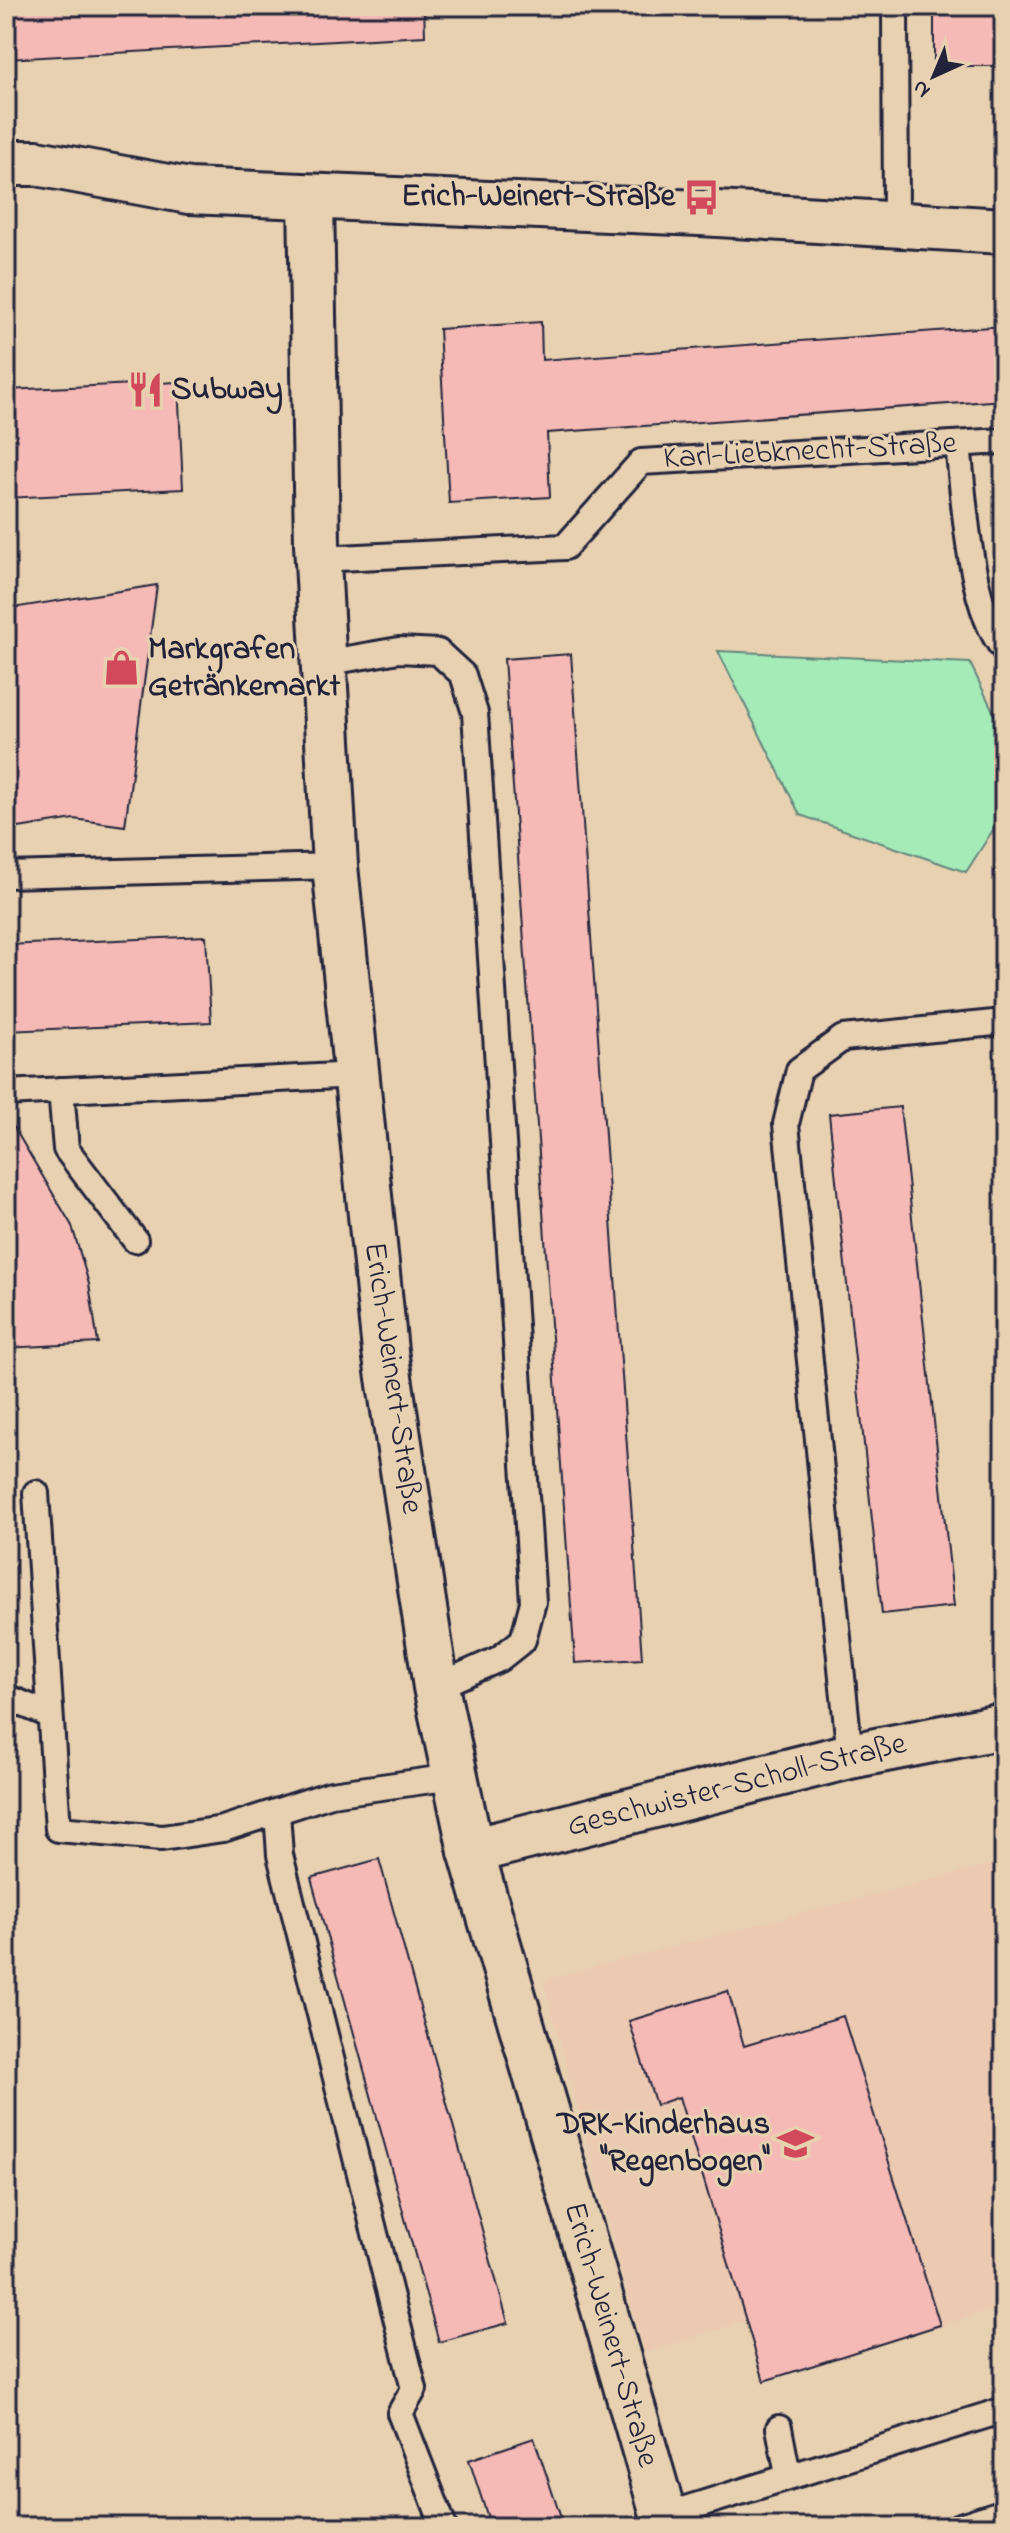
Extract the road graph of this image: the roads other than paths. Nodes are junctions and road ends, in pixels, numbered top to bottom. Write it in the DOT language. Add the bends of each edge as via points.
graph roads {
  1 [pos="895,6"];
  2 [pos="6,163"];
  3 [pos="311,198"];
  4 [pos="896,226"];
  5 [pos="1004,231"];
  6 [pos="1004,441"];
  7 [pos="958,444"];
  8 [pos="318,559"];
  9 [pos="1004,649"];
  10 [pos="324,663"];
  11 [pos="335,866"];
  12 [pos="6,875"];
  13 [pos="1004,1022"];
  14 [pos="356,1075"];
  15 [pos="61,1090"];
  16 [pos="6,1093"];
  17 [pos="135,1240"];
  18 [pos="36,1493"];
  19 [pos="436,1687"];
  20 [pos="6,1697"];
  21 [pos="50,1715"];
  22 [pos="1004,1726"];
  23 [pos="850,1756"];
  24 [pos="453,1777"];
  25 [pos="277,1812"];
  26 [pos="471,1851"];
  27 [pos="1004,2410"];
  28 [pos="779,2428"];
  29 [pos="788,2475"];
  30 [pos="1004,2512"];
  31 [pos="665,2521"];
  32 [pos="444,2527"];
  33 [pos="957,2527"];
  1 -- 4 [label="lane"];
  2 -- 3 [label="street" via="37,163 189,191"];
  3 -- 4 [label="street"];
  3 -- 8 [label="street, Erich-Weinert-Straße"];
  4 -- 5 [label="street"];
  6 -- 7 [label="lane, Karl-Liebknecht-Straße"];
  7 -- 8 [label="lane, Karl-Liebknecht-Straße" via="641,462 565,547"];
  7 -- 9 [label="lane" via="986,623"];
  8 -- 10 [label="street, Erich-Weinert-Straße"];
  10 -- 11 [label="street, Erich-Weinert-Straße"];
  10 -- 19 [label="lane" via="399,650 438,652 463,675 475,713 533,1602 523,1640 499,1659"];
  11 -- 12 [label="lane"];
  11 -- 14 [label="street, Erich-Weinert-Straße"];
  13 -- 23 [label="lane" via="843,1038 799,1070 786,1124"];
  14 -- 15 [label="lane"];
  14 -- 19 [label="street, Erich-Weinert-Straße" via="385,1351"];
  15 -- 16 [label="lane"];
  15 -- 17 [label="lane" via="66,1149"];
  18 -- 21 [label="lane"];
  19 -- 24 [label="street, Erich-Weinert-Straße"];
  20 -- 21 [label="lane"];
  21 -- 25 [label="lane" via="58,1829 162,1838 223,1829"];
  22 -- 23 [label="street, Geschwister-Scholl-Straße"];
  23 -- 26 [label="street, Geschwister-Scholl-Straße"];
  24 -- 25 [label="lane" via="331,1794"];
  24 -- 26 [label="street, Erich-Weinert-Straße"];
  25 -- 32 [label="lane" via="280,1855 414,2389 400,2413"];
  26 -- 31 [label="street, Erich-Weinert-Straße"];
  27 -- 29 [label="lane"];
  28 -- 29 [label="lane"];
  29 -- 31 [label="lane"];
  30 -- 33 [label="lane"];
}
